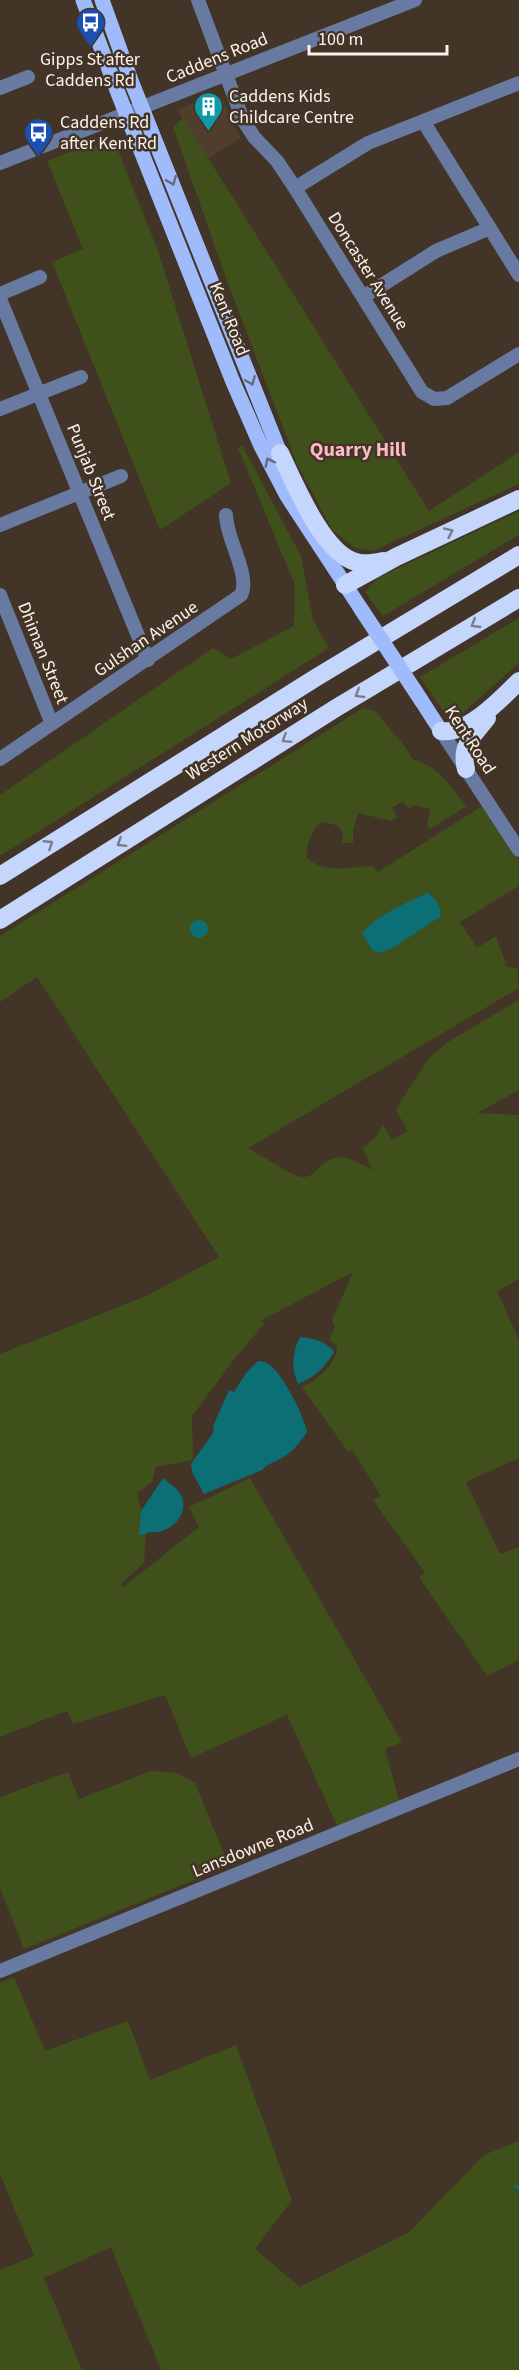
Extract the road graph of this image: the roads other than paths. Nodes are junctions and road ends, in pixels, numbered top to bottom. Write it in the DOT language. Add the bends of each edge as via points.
graph roads {
  1 [pos="83,0"];
  2 [pos="102,0"];
  3 [pos="198,0"];
  4 [pos="415,0"];
  5 [pos="225,74"];
  6 [pos="28,77"];
  7 [pos="519,83"];
  8 [pos="0,88"];
  9 [pos="142,107"];
  10 [pos="126,114"];
  11 [pos="423,121"];
  12 [pos="0,163"];
  13 [pos="295,188"];
  14 [pos="490,228"];
  15 [pos="519,275"];
  16 [pos="40,277"];
  17 [pos="0,294"];
  18 [pos="363,297"];
  19 [pos="0,299"];
  20 [pos="519,354"];
  21 [pos="81,377"];
  22 [pos="39,394"];
  23 [pos="0,409"];
  24 [pos="280,453"];
  25 [pos="121,476"];
  26 [pos="80,493"];
  27 [pos="519,499"];
  28 [pos="226,515"];
  29 [pos="0,525"];
  30 [pos="310,531"];
  31 [pos="519,555"];
  32 [pos="396,557"];
  33 [pos="345,585"];
  34 [pos="0,595"];
  35 [pos="519,598"];
  36 [pos="148,660"];
  37 [pos="519,681"];
  38 [pos="502,697"];
  39 [pos="52,724"];
  40 [pos="441,730"];
  41 [pos="0,759"];
  42 [pos="466,769"];
  43 [pos="519,850"];
  44 [pos="0,876"];
  45 [pos="0,920"];
  46 [pos="519,1760"];
  47 [pos="0,1971"];
  1 -- 10 [label="main road, Kent Road"];
  2 -- 9 [label="main road, Kent Road"];
  3 -- 5 [label="street, Doncaster Avenue"];
  4 -- 5 [label="street, Caddens Road"];
  5 -- 9 [label="street, Caddens Road"];
  5 -- 13 [label="street, Doncaster Avenue" via="247,127"];
  6 -- 8 [label="street"];
  7 -- 11 [label="street"];
  9 -- 10 [label="street, Caddens Road"];
  9 -- 24 [label="main road, Kent Road, one-way"];
  10 -- 12 [label="street, Caddens Road"];
  30 -- 10 [label="main road, Kent Road, one-way" via="274,472 247,415"];
  11 -- 13 [label="street" via="368,143"];
  11 -- 14 [label="street"];
  13 -- 18 [label="street, Doncaster Avenue"];
  14 -- 15 [label="street"];
  14 -- 18 [label="street" via="431,254"];
  16 -- 17 [label="street"];
  18 -- 20 [label="street, Doncaster Avenue" via="420,389 430,398 447,398"];
  19 -- 22 [label="street, Punjab Street"];
  21 -- 22 [label="street"];
  22 -- 23 [label="street"];
  22 -- 26 [label="street, Punjab Street"];
  24 -- 30 [label="main road, Kent Road"];
  24 -- 32 [label="highway" via="320,531 340,552 363,563"];
  25 -- 26 [label="street"];
  26 -- 29 [label="street"];
  26 -- 36 [label="street, Punjab Street"];
  32 -- 27 [label="highway, one-way"];
  28 -- 36 [label="street, Gulshan Avenue" via="226,527 244,582 243,593"];
  30 -- 33 [label="main road, Kent Road"];
  44 -- 31 [label="highway, Western Motorway, one-way"];
  32 -- 33 [label="highway"];
  33 -- 40 [label="main road, Kent Road, bridge"];
  34 -- 39 [label="street, Dhiman Street"];
  35 -- 45 [label="highway, Western Motorway, one-way" via="326,714"];
  36 -- 39 [label="street, Gulshan Avenue"];
  37 -- 38 [label="highway"];
  38 -- 40 [label="highway" via="460,729"];
  38 -- 42 [label="highway" via="465,747"];
  39 -- 41 [label="street, Gulshan Avenue"];
  40 -- 42 [label="street, Kent Road"];
  42 -- 43 [label="street, Kent Road"];
  46 -- 47 [label="street, Lansdowne Road"];
}
